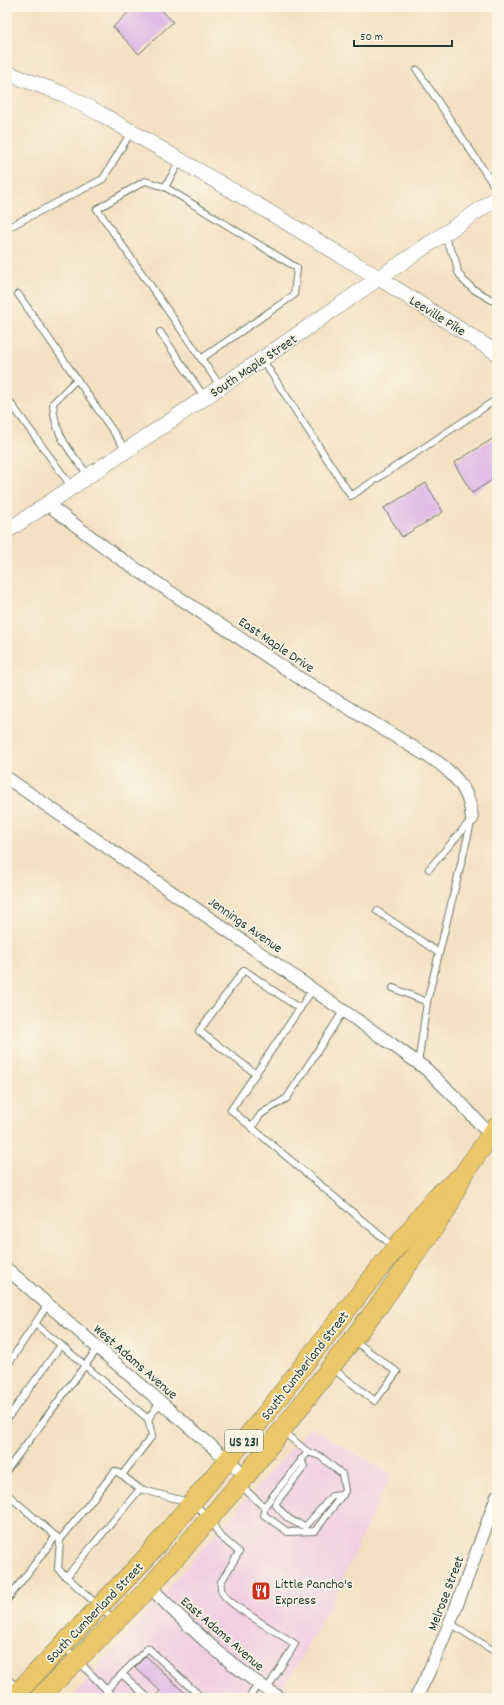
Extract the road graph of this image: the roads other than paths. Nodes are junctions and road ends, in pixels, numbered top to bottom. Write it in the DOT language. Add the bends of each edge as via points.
graph roads {
  1 [pos="417,70"];
  2 [pos="7,74"];
  3 [pos="131,132"];
  4 [pos="181,160"];
  5 [pos="165,187"];
  6 [pos="497,190"];
  7 [pos="497,198"];
  8 [pos="7,228"];
  9 [pos="443,236"];
  10 [pos="379,278"];
  11 [pos="18,294"];
  12 [pos="497,303"];
  13 [pos="160,332"];
  14 [pos="497,353"];
  15 [pos="201,359"];
  16 [pos="262,359"];
  17 [pos="77,379"];
  18 [pos="221,387"];
  19 [pos="7,398"];
  20 [pos="205,398"];
  21 [pos="497,399"];
  22 [pos="126,450"];
  23 [pos="88,475"];
  24 [pos="72,486"];
  25 [pos="47,504"];
  26 [pos="7,531"];
  27 [pos="7,778"];
  28 [pos="472,819"];
  29 [pos="429,869"];
  30 [pos="377,911"];
  31 [pos="439,953"];
  32 [pos="394,988"];
  33 [pos="313,990"];
  34 [pos="427,1002"];
  35 [pos="300,1009"];
  36 [pos="344,1010"];
  37 [pos="418,1064"];
  38 [pos="256,1074"];
  39 [pos="252,1127"];
  40 [pos="493,1131"];
  41 [pos="464,1173"];
  42 [pos="396,1248"];
  43 [pos="7,1269"];
  44 [pos="48,1304"];
  45 [pos="35,1324"];
  46 [pos="352,1339"];
  47 [pos="61,1345"];
  48 [pos="98,1348"];
  49 [pos="7,1366"];
  50 [pos="85,1366"];
  51 [pos="330,1367"];
  52 [pos="160,1402"];
  53 [pos="7,1419"];
  54 [pos="148,1419"];
  55 [pos="282,1431"];
  56 [pos="308,1452"];
  57 [pos="301,1459"];
  58 [pos="228,1460"];
  59 [pos="7,1470"];
  60 [pos="122,1475"];
  61 [pos="242,1480"];
  62 [pos="140,1489"];
  63 [pos="7,1494"];
  64 [pos="343,1495"];
  65 [pos="497,1496"];
  66 [pos="192,1503"];
  67 [pos="264,1507"];
  68 [pos="210,1518"];
  69 [pos="58,1538"];
  70 [pos="66,1576"];
  71 [pos="150,1587"];
  72 [pos="7,1600"];
  73 [pos="100,1606"];
  74 [pos="115,1621"];
  75 [pos="450,1623"];
  76 [pos="63,1645"];
  77 [pos="497,1652"];
  78 [pos="77,1660"];
  79 [pos="122,1674"];
  80 [pos="262,1686"];
  81 [pos="13,1689"];
  82 [pos="106,1690"];
  83 [pos="39,1698"];
  84 [pos="114,1698"];
  85 [pos="148,1698"];
  86 [pos="202,1698"];
  87 [pos="249,1698"];
  88 [pos="280,1698"];
  89 [pos="416,1698"];
  1 -- 6 [label="lane"];
  2 -- 3 [label="street, Leeville Pike" via="63,94"];
  3 -- 4 [label="street, Leeville Pike"];
  3 -- 8 [label="lane" via="103,179"];
  4 -- 5 [label="lane"];
  4 -- 10 [label="street, Leeville Pike"];
  5 -- 15 [label="lane" via="145,181 97,209"];
  5 -- 15 [label="lane" via="297,268 294,295"];
  7 -- 9 [label="street, South Maple Street"];
  9 -- 10 [label="street, South Maple Street"];
  9 -- 12 [label="lane" via="463,280"];
  10 -- 14 [label="street, Leeville Pike"];
  10 -- 16 [label="street, South Maple Street"];
  11 -- 17 [label="lane"];
  13 -- 20 [label="lane"];
  15 -- 18 [label="lane"];
  16 -- 18 [label="street, South Maple Street"];
  16 -- 21 [label="lane" via="351,496"];
  17 -- 22 [label="lane"];
  17 -- 23 [label="lane" via="53,403 54,414 62,441"];
  18 -- 20 [label="street, South Maple Street"];
  19 -- 24 [label="lane"];
  20 -- 22 [label="street, South Maple Street"];
  22 -- 23 [label="street, South Maple Street"];
  23 -- 24 [label="street, South Maple Street"];
  24 -- 25 [label="street, South Maple Street"];
  25 -- 26 [label="street, South Maple Street"];
  25 -- 28 [label="street, East Maple Drive" via="118,557 301,679 438,763 460,783 470,805"];
  27 -- 33 [label="street, Jennings Avenue"];
  28 -- 29 [label="lane"];
  28 -- 31 [label="lane"];
  30 -- 31 [label="lane"];
  31 -- 34 [label="lane"];
  32 -- 34 [label="lane"];
  33 -- 35 [label="lane"];
  33 -- 36 [label="street, Jennings Avenue"];
  34 -- 37 [label="lane"];
  35 -- 38 [label="lane"];
  35 -- 38 [label="lane" via="244,970 199,1031"];
  36 -- 37 [label="street, Jennings Avenue"];
  36 -- 39 [label="lane" via="287,1098 261,1114"];
  37 -- 40 [label="street, Jennings Avenue"];
  38 -- 39 [label="lane" via="231,1110"];
  39 -- 42 [label="lane"];
  40 -- 41 [label="main road, South Cumberland Street / US 231"];
  41 -- 42 [label="main road, South Cumberland Street / US 231" via="437,1196"];
  41 -- 46 [label="main road, South Cumberland Street / US 231" via="446,1212"];
  42 -- 58 [label="main road, South Cumberland Street / US 231"];
  43 -- 44 [label="street, West Adams Avenue"];
  44 -- 45 [label="lane"];
  44 -- 48 [label="street, West Adams Avenue"];
  45 -- 47 [label="lane"];
  45 -- 49 [label="lane"];
  46 -- 51 [label="main road, South Cumberland Street / US 231"];
  46 -- 51 [label="lane" via="397,1372 375,1401"];
  47 -- 50 [label="lane"];
  47 -- 53 [label="lane"];
  48 -- 50 [label="lane"];
  48 -- 52 [label="street, West Adams Avenue"];
  50 -- 54 [label="lane"];
  50 -- 59 [label="lane"];
  51 -- 55 [label="main road, South Cumberland Street / US 231"];
  52 -- 54 [label="lane"];
  52 -- 58 [label="street, West Adams Avenue"];
  54 -- 60 [label="lane" via="152,1436"];
  55 -- 56 [label="lane"];
  55 -- 61 [label="main road, South Cumberland Street / US 231"];
  56 -- 57 [label="lane"];
  56 -- 64 [label="lane" via="320,1456 342,1474 345,1491"];
  57 -- 64 [label="lane" via="304,1467 275,1504 287,1519 306,1526 332,1496"];
  57 -- 67 [label="lane"];
  58 -- 61 [label="street, West Adams Avenue"];
  58 -- 66 [label="main road, South Cumberland Street / US 231"];
  60 -- 62 [label="lane"];
  60 -- 69 [label="lane" via="115,1471"];
  61 -- 67 [label="lane"];
  61 -- 68 [label="main road, South Cumberland Street / US 231"];
  62 -- 66 [label="lane"];
  62 -- 70 [label="lane"];
  63 -- 69 [label="lane"];
  64 -- 67 [label="lane" via="315,1531 288,1532 264,1515"];
  65 -- 75 [label="street, Melrose Street"];
  66 -- 68 [label="lane"];
  66 -- 73 [label="main road, South Cumberland Street / US 231" via="145,1559"];
  68 -- 71 [label="main road, South Cumberland Street / US 231"];
  68 -- 80 [label="lane" via="219,1535 239,1552 221,1582 222,1593 237,1606 295,1644"];
  69 -- 70 [label="lane" via="58,1569"];
  69 -- 72 [label="lane"];
  70 -- 73 [label="lane"];
  71 -- 74 [label="main road, South Cumberland Street / US 231"];
  71 -- 80 [label="street, East Adams Avenue" via="218,1653"];
  73 -- 74 [label="lane"];
  73 -- 76 [label="main road, South Cumberland Street / US 231"];
  74 -- 78 [label="main road, South Cumberland Street / US 231"];
  75 -- 77 [label="lane"];
  75 -- 89 [label="street, Melrose Street"];
  76 -- 78 [label="lane"];
  76 -- 81 [label="main road, South Cumberland Street / US 231"];
  78 -- 82 [label="lane"];
  78 -- 83 [label="main road, South Cumberland Street / US 231"];
  79 -- 82 [label="lane"];
  79 -- 85 [label="lane"];
  79 -- 86 [label="lane" via="148,1648"];
  80 -- 87 [label="lane"];
  80 -- 88 [label="street, East Adams Avenue"];
  82 -- 84 [label="lane"];
}
